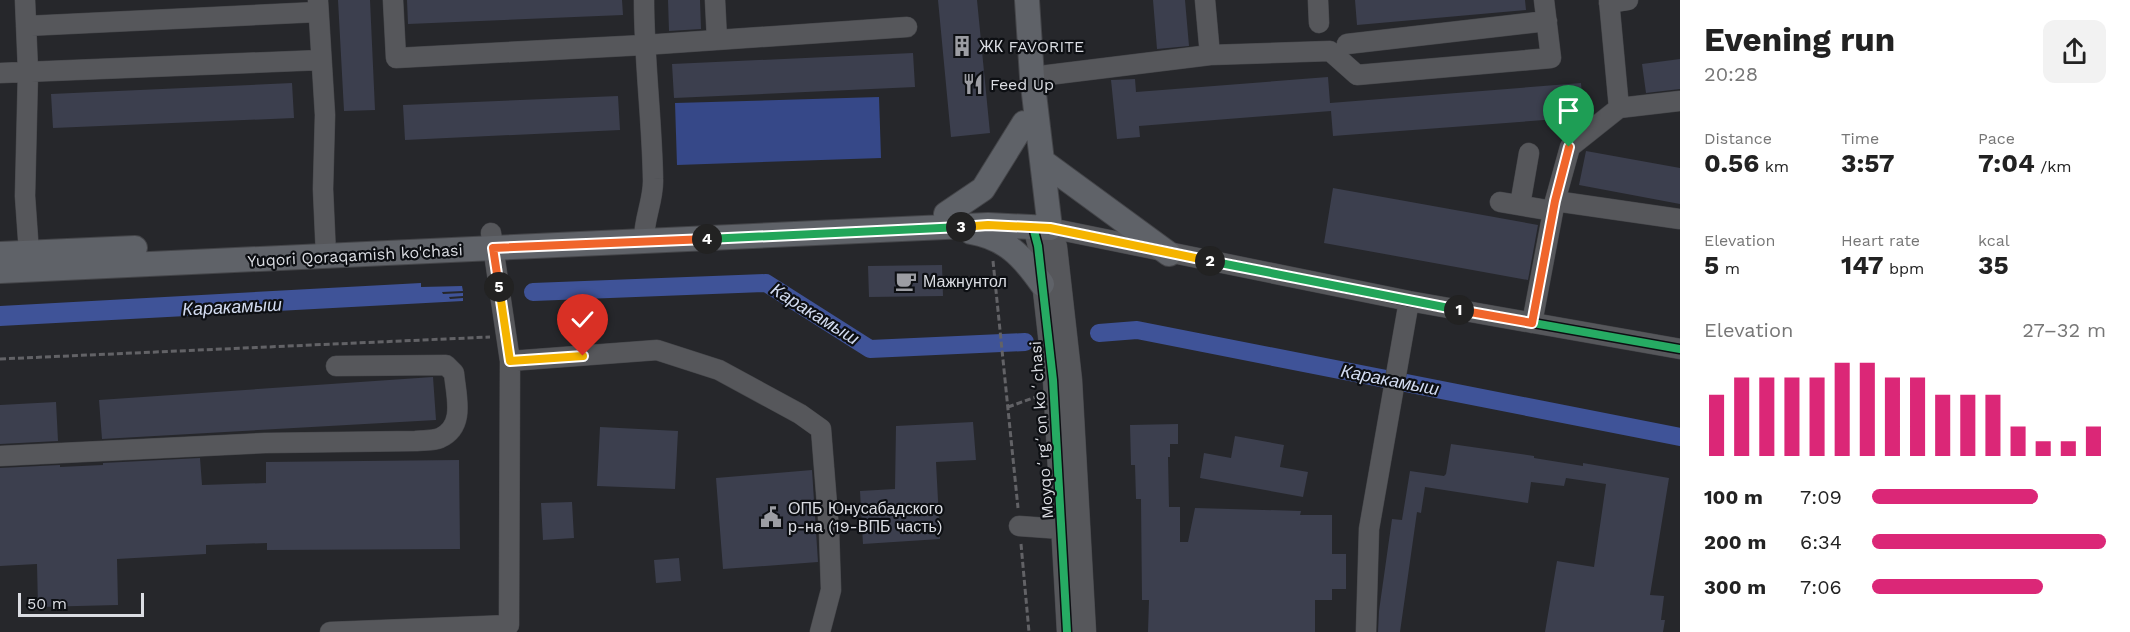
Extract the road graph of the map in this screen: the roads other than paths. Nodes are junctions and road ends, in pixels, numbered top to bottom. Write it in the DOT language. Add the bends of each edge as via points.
graph roads {
  1 [pos="25,0"];
  2 [pos="393,0"];
  3 [pos="644,0"];
  4 [pos="715,0"];
  5 [pos="1027,0"];
  6 [pos="1205,0"];
  7 [pos="1318,0"];
  8 [pos="1544,0"];
  9 [pos="1616,1"];
  10 [pos="318,6"];
  11 [pos="1547,21"];
  12 [pos="1319,22"];
  13 [pos="26,26"];
  14 [pos="907,27"];
  15 [pos="717,40"];
  16 [pos="1347,44"];
  17 [pos="644,45"];
  18 [pos="1210,55"];
  19 [pos="321,60"];
  20 [pos="28,71"];
  21 [pos="0,72"];
  22 [pos="1032,77"];
  23 [pos="1680,101"];
  24 [pos="1619,108"];
  25 [pos="1024,123"];
  26 [pos="1529,153"];
  27 [pos="1042,161"];
  28 [pos="1500,202"];
  29 [pos="1520,205"];
  30 [pos="1554,206"];
  31 [pos="1680,219"];
  32 [pos="946,221"];
  33 [pos="1038,222"];
  34 [pos="644,234"];
  35 [pos="492,241"];
  36 [pos="325,248"];
  37 [pos="0,254"];
  38 [pos="1169,254"];
  39 [pos="30,261"];
  40 [pos="0,271"];
  41 [pos="1049,293"];
  42 [pos="1409,301"];
  43 [pos="1532,323"];
  44 [pos="1680,349"];
  45 [pos="510,361"];
  46 [pos="336,366"];
  47 [pos="1062,380"];
  48 [pos="0,456"];
  49 [pos="1019,526"];
  50 [pos="1061,529"];
  51 [pos="330,632"];
  52 [pos="820,632"];
  53 [pos="1067,632"];
  54 [pos="1086,632"];
  55 [pos="1366,632"];
  1 -- 13 [label="street"];
  2 -- 17 [label="street" via="396,58"];
  3 -- 17 [label="street"];
  4 -- 15 [label="street"];
  5 -- 22 [label="main road"];
  6 -- 18 [label="street"];
  7 -- 12 [label="street"];
  8 -- 11 [label="street"];
  9 -- 24 [label="street"];
  10 -- 13 [label="street"];
  10 -- 19 [label="street"];
  11 -- 16 [label="street"];
  11 -- 18 [label="street" via="1551,58 1357,75 1330,51"];
  13 -- 20 [label="street"];
  14 -- 15 [label="street"];
  15 -- 17 [label="street"];
  17 -- 34 [label="street" via="653,182"];
  18 -- 22 [label="street"];
  19 -- 20 [label="street"];
  19 -- 36 [label="street"];
  20 -- 21 [label="street"];
  20 -- 39 [label="street" via="26,196"];
  22 -- 25 [label="main road"];
  22 -- 27 [label="main road"];
  23 -- 24 [label="street"];
  24 -- 30 [label="street" via="1569,147"];
  25 -- 32 [label="main road" via="983,189"];
  25 -- 33 [label="main road"];
  26 -- 29 [label="street"];
  27 -- 33 [label="main road"];
  27 -- 38 [label="main road"];
  28 -- 29 [label="street"];
  29 -- 30 [label="street"];
  30 -- 31 [label="street"];
  30 -- 43 [label="street"];
  32 -- 33 [label="main road, Yuqori Qoraqamish ko'chasi" via="988,225"];
  32 -- 34 [label="main road, Yuqori Qoraqamish ko'chasi"];
  32 -- 41 [label="main road" via="1009,247 1024,259"];
  33 -- 38 [label="street, Yuqori Qoraqamish ko'chasi"];
  33 -- 41 [label="street, Moyqoʻrgʻon koʻchasi" via="1038,246"];
  34 -- 35 [label="main road, Yuqori Qoraqamish ko'chasi"];
  35 -- 36 [label="main road, Yuqori Qoraqamish ko'chasi"];
  35 -- 45 [label="street"];
  36 -- 39 [label="main road, Yuqori Qoraqamish ko'chasi"];
  37 -- 39 [label="main road, Yuqori Qoraqamish ko'chasi"];
  38 -- 42 [label="street, Yuqori Qoraqamish ko'chasi"];
  39 -- 40 [label="main road, Yuqori Qoraqamish ko'chasi"];
  41 -- 47 [label="street, Moyqoʻrgʻon koʻchasi"];
  42 -- 43 [label="street, Yuqori Qoraqamish ko'chasi"];
  42 -- 55 [label="street" via="1369,529"];
  43 -- 44 [label="street, Yuqori Qoraqamish ko'chasi"];
  45 -- 51 [label="street" via="509,625"];
  45 -- 52 [label="street" via="657,350 719,370 821,429 831,590"];
  46 -- 48 [label="street" via="446,365 454,373 458,418 439,439 416,441 265,443"];
  47 -- 50 [label="street, Moyqoʻrgʻon koʻchasi"];
  47 -- 54 [label="street, Moyqoʻrgʻon koʻchasi"];
  49 -- 50 [label="street"];
  50 -- 53 [label="street, Moyqoʻrgʻon koʻchasi"];
}
